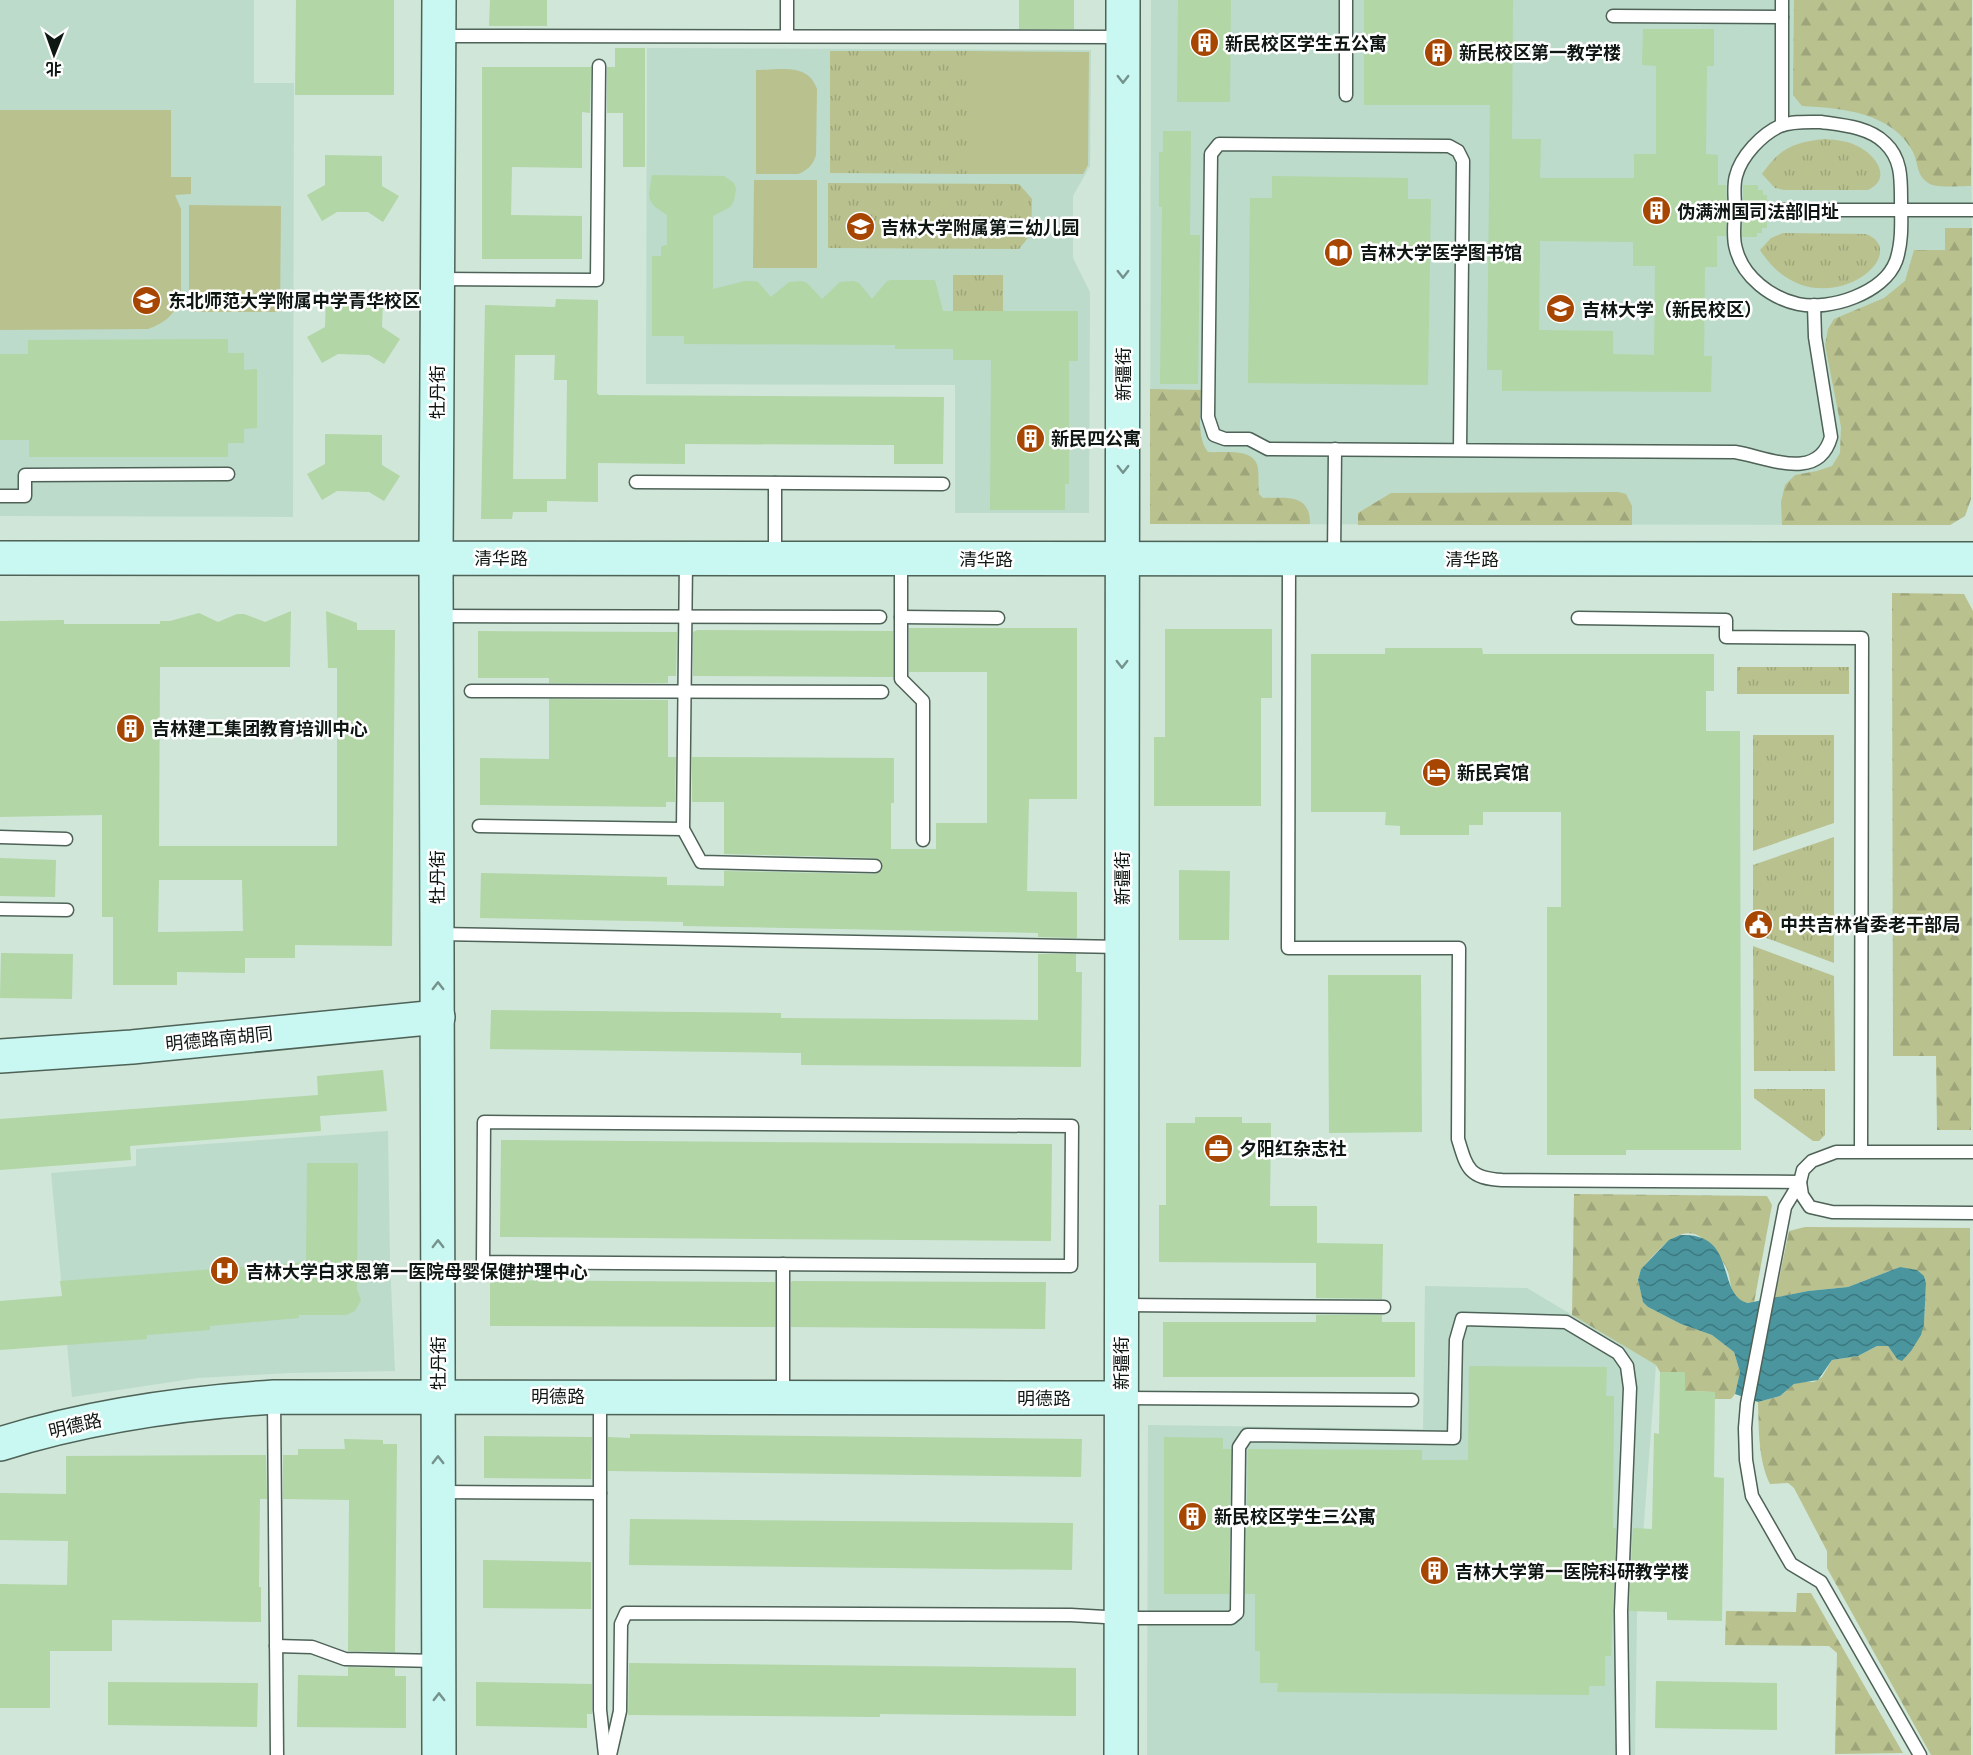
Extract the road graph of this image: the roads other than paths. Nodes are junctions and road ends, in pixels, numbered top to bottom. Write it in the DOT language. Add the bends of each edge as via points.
graph roads {
  1 [pos="439,0"];
  2 [pos="787,0"];
  3 [pos="1123,0"];
  4 [pos="1346,0"];
  5 [pos="1782,0"];
  6 [pos="1613,16"];
  7 [pos="1782,16"];
  8 [pos="439,36"];
  9 [pos="787,36"];
  10 [pos="1123,37"];
  11 [pos="599,66"];
  12 [pos="1346,95"];
  13 [pos="1782,125"];
  14 [pos="1735,210"];
  15 [pos="1901,210"];
  16 [pos="1973,210"];
  17 [pos="438,279"];
  18 [pos="1814,305"];
  19 [pos="1335,449"];
  20 [pos="1460,450"];
  21 [pos="228,474"];
  22 [pos="636,482"];
  23 [pos="775,483"];
  24 [pos="943,484"];
  25 [pos="0,496"];
  26 [pos="0,558"];
  27 [pos="436,558"];
  28 [pos="686,558"];
  29 [pos="775,558"];
  30 [pos="900,559"];
  31 [pos="1122,559"];
  32 [pos="1289,559"];
  33 [pos="1334,559"];
  34 [pos="1973,559"];
  35 [pos="437,616"];
  36 [pos="686,617"];
  37 [pos="880,617"];
  38 [pos="901,617"];
  39 [pos="998,618"];
  40 [pos="1578,618"];
  41 [pos="471,691"];
  42 [pos="684,691"];
  43 [pos="882,692"];
  44 [pos="479,826"];
  45 [pos="683,829"];
  46 [pos="0,837"];
  47 [pos="66,839"];
  48 [pos="923,840"];
  49 [pos="875,866"];
  50 [pos="0,909"];
  51 [pos="67,910"];
  52 [pos="437,934"];
  53 [pos="1121,947"];
  54 [pos="438,1017"];
  55 [pos="0,1056"];
  56 [pos="1861,1151"];
  57 [pos="1973,1152"];
  58 [pos="1800,1182"];
  59 [pos="1973,1213"];
  60 [pos="783,1264"];
  61 [pos="1121,1305"];
  62 [pos="1384,1308"];
  63 [pos="438,1396"];
  64 [pos="600,1396"];
  65 [pos="274,1397"];
  66 [pos="783,1397"];
  67 [pos="1121,1398"];
  68 [pos="1412,1400"];
  69 [pos="0,1444"];
  70 [pos="438,1492"];
  71 [pos="600,1493"];
  72 [pos="1122,1618"];
  73 [pos="276,1646"];
  74 [pos="439,1661"];
  75 [pos="277,1755"];
  76 [pos="439,1755"];
  77 [pos="607,1755"];
  78 [pos="1121,1755"];
  79 [pos="1623,1755"];
  80 [pos="1920,1755"];
  1 -- 8 [label="street, 牡丹街"];
  2 -- 9 [label="lane"];
  3 -- 10 [label="street, 新疆街"];
  4 -- 12 [label="lane"];
  5 -- 7 [label="lane"];
  6 -- 7 [label="lane"];
  7 -- 13 [label="lane"];
  8 -- 9 [label="lane"];
  8 -- 17 [label="street, 牡丹街"];
  9 -- 10 [label="lane"];
  10 -- 31 [label="street, 新疆街, one-way"];
  11 -- 17 [label="lane" via="597,280"];
  13 -- 14 [label="lane" via="1756,144 1744,160 1736,176"];
  13 -- 15 [label="lane" via="1845,125 1885,142 1897,158"];
  14 -- 15 [label="lane"];
  14 -- 18 [label="lane" via="1735,248 1744,269 1776,296"];
  15 -- 16 [label="lane"];
  15 -- 18 [label="lane" via="1901,244 1887,276 1852,298"];
  17 -- 27 [label="street, 牡丹街"];
  18 -- 20 [label="lane" via="1815,337 1832,437 1828,450 1816,459 1790,465 1735,452"];
  19 -- 20 [label="lane"];
  19 -- 20 [label="lane" via="1268,449 1249,439 1214,435 1208,417 1211,154 1219,144 1449,146 1458,151 1463,161"];
  19 -- 33 [label="lane"];
  21 -- 25 [label="lane" via="25,475 25,496"];
  22 -- 23 [label="lane"];
  23 -- 24 [label="lane"];
  23 -- 29 [label="lane"];
  26 -- 27 [label="street, 清华路"];
  27 -- 28 [label="street, 清华路"];
  27 -- 35 [label="street, 牡丹街"];
  28 -- 29 [label="street, 清华路"];
  28 -- 36 [label="lane"];
  29 -- 30 [label="street, 清华路"];
  30 -- 31 [label="street, 清华路"];
  30 -- 38 [label="lane"];
  31 -- 32 [label="street, 清华路"];
  31 -- 53 [label="street, 新疆街, one-way"];
  32 -- 33 [label="street, 清华路"];
  32 -- 58 [label="lane" via="1288,948 1459,948 1458,1139 1472,1173 1484,1179"];
  33 -- 34 [label="street, 清华路"];
  35 -- 36 [label="lane"];
  35 -- 52 [label="street, 牡丹街"];
  36 -- 37 [label="lane"];
  36 -- 42 [label="lane"];
  38 -- 39 [label="lane"];
  38 -- 48 [label="lane" via="901,680 923,701"];
  40 -- 56 [label="lane" via="1726,620 1726,637 1862,638"];
  41 -- 42 [label="lane"];
  42 -- 43 [label="lane"];
  42 -- 45 [label="lane"];
  44 -- 45 [label="lane"];
  45 -- 49 [label="lane" via="701,862"];
  46 -- 47 [label="lane"];
  50 -- 51 [label="lane"];
  52 -- 53 [label="lane"];
  54 -- 52 [label="street, 牡丹街, one-way"];
  53 -- 61 [label="street, 新疆街"];
  54 -- 55 [label="street, 明德路南胡同"];
  63 -- 54 [label="street, 牡丹街, one-way"];
  56 -- 57 [label="lane"];
  56 -- 58 [label="lane" via="1836,1152 1812,1161 1803,1170"];
  58 -- 59 [label="lane" via="1810,1207 1832,1212"];
  58 -- 80 [label="lane" via="1785,1207 1748,1404 1746,1460 1752,1496 1791,1564 1821,1582"];
  60 -- 60 [label="lane" via="483,1262 484,1122 1072,1126 1071,1266"];
  60 -- 66 [label="lane"];
  61 -- 62 [label="lane"];
  61 -- 67 [label="street, 新疆街"];
  63 -- 64 [label="street, 明德路"];
  63 -- 65 [label="street, 明德路"];
  70 -- 63 [label="street, 牡丹街, one-way"];
  64 -- 66 [label="street, 明德路"];
  64 -- 71 [label="lane"];
  65 -- 69 [label="street, 明德路" via="206,1401 140,1411"];
  65 -- 73 [label="lane"];
  66 -- 67 [label="street, 明德路"];
  67 -- 68 [label="lane"];
  67 -- 72 [label="street, 新疆街"];
  70 -- 71 [label="lane"];
  70 -- 74 [label="street, 牡丹街"];
  71 -- 77 [label="lane" via="600,1710"];
  72 -- 77 [label="lane" via="626,1613 621,1624 620,1711"];
  72 -- 78 [label="street, 新疆街"];
  72 -- 79 [label="lane" via="1231,1618 1237,1612 1239,1447 1247,1436 1454,1438 1456,1340 1461,1319 1566,1322 1618,1353 1627,1366 1630,1388 1621,1611"];
  73 -- 74 [label="lane" via="312,1647 345,1659"];
  73 -- 75 [label="lane"];
  76 -- 74 [label="street, 牡丹街, one-way"];
}
